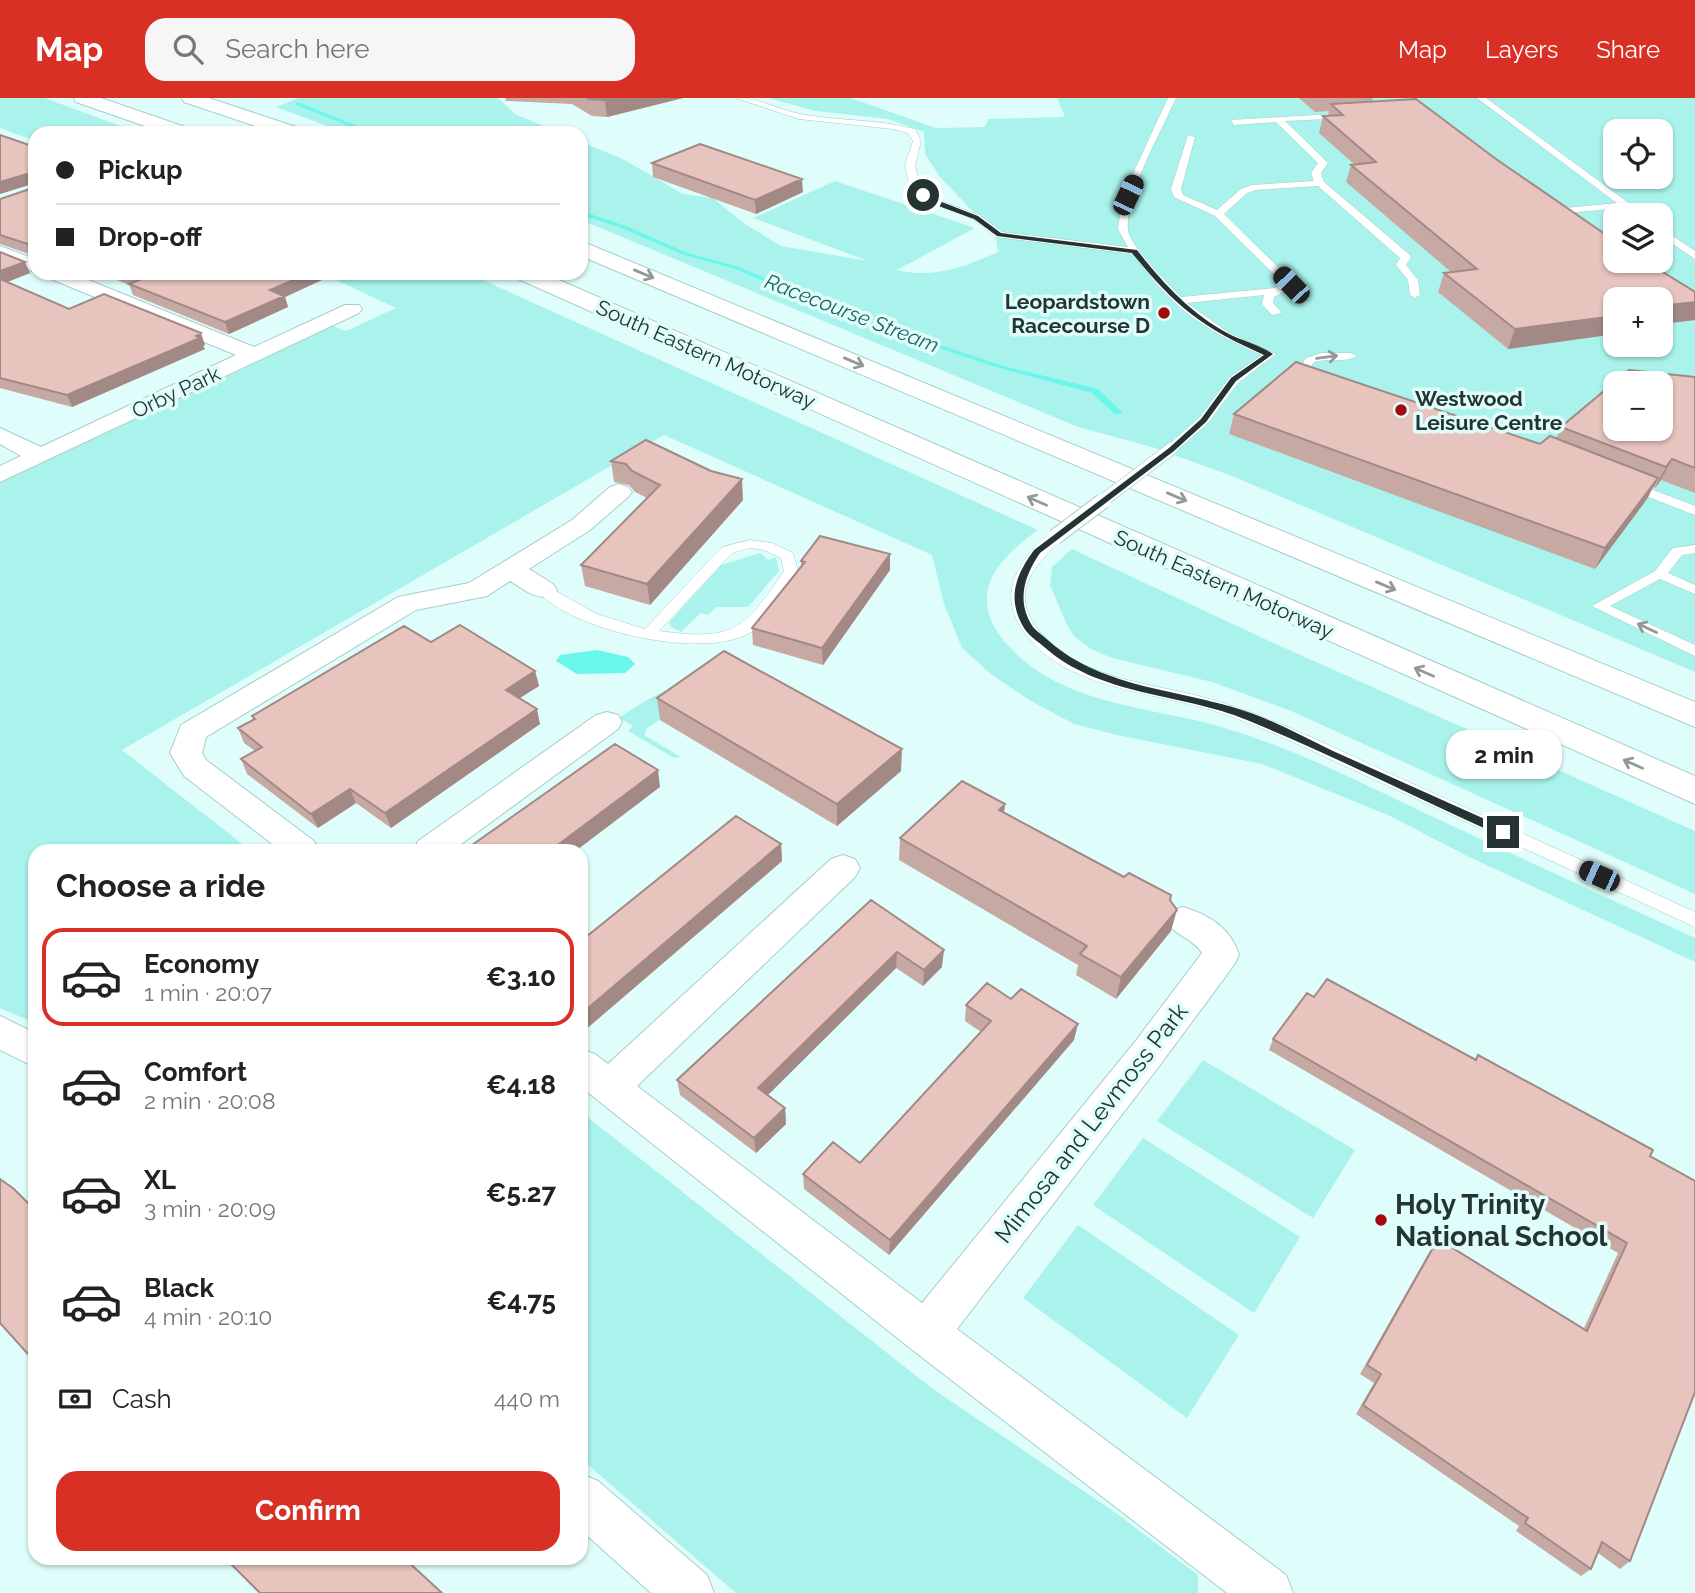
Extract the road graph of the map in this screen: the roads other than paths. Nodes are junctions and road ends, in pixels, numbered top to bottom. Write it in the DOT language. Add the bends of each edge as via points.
graph roads {
  1 [pos="82,98"];
  2 [pos="191,98"];
  3 [pos="740,98"];
  4 [pos="1172,98"];
  5 [pos="1481,98"];
  6 [pos="1355,114"];
  7 [pos="1278,119"];
  8 [pos="1234,122"];
  9 [pos="164,126"];
  10 [pos="274,126"];
  11 [pos="1191,137"];
  12 [pos="1320,183"];
  13 [pos="1623,203"];
  14 [pos="1603,207"];
  15 [pos="1218,214"];
  16 [pos="1576,224"];
  17 [pos="1673,240"];
  18 [pos="588,251"];
  19 [pos="1134,251"];
  20 [pos="0,252"];
  21 [pos="1695,256"];
  22 [pos="28,263"];
  23 [pos="81,280"];
  24 [pos="540,280"];
  25 [pos="1276,291"];
  26 [pos="1415,295"];
  27 [pos="1178,301"];
  28 [pos="352,309"];
  29 [pos="1276,313"];
  30 [pos="254,355"];
  31 [pos="1351,356"];
  32 [pos="1306,367"];
  33 [pos="0,435"];
  34 [pos="40,456"];
  35 [pos="0,475"];
  36 [pos="1619,480"];
  37 [pos="619,492"];
  38 [pos="1695,511"];
  39 [pos="1695,549"];
  40 [pos="512,570"];
  41 [pos="1660,574"];
  42 [pos="543,590"];
  43 [pos="1695,590"];
  44 [pos="649,633"];
  45 [pos="1695,651"];
  46 [pos="1695,715"];
  47 [pos="607,722"];
  48 [pos="1695,791"];
  49 [pos="294,844"];
  50 [pos="438,844"];
  51 [pos="843,868"];
  52 [pos="1695,919"];
  53 [pos="1183,920"];
  54 [pos="0,1032"];
  55 [pos="28,1047"];
  56 [pos="596,1076"];
  57 [pos="926,1333"];
  58 [pos="588,1504"];
  59 [pos="689,1593"];
  60 [pos="1268,1593"];
  1 -- 9 [label="highway"];
  2 -- 10 [label="highway"];
  3 -- 19 [label="lane" via="799,116 912,131 917,141 910,165 923,195 976,217 999,234"];
  4 -- 19 [label="lane" via="1128,195 1123,229"];
  5 -- 13 [label="lane"];
  6 -- 7 [label="lane"];
  7 -- 8 [label="lane"];
  7 -- 12 [label="lane" via="1323,163 1316,173"];
  11 -- 15 [label="lane" via="1176,190 1179,197"];
  12 -- 15 [label="lane" via="1255,187"];
  12 -- 26 [label="lane" via="1406,257 1401,265 1413,280"];
  14 -- 16 [label="lane" via="1557,211"];
  15 -- 25 [label="lane" via="1291,285"];
  17 -- 21 [label="lane"];
  18 -- 46 [label="highway, South Eastern Motorway, one-way"];
  19 -- 27 [label="lane"];
  20 -- 22 [label="street"];
  23 -- 30 [label="street"];
  48 -- 24 [label="highway, South Eastern Motorway, one-way"];
  25 -- 27 [label="lane"];
  25 -- 29 [label="lane" via="1267,303"];
  27 -- 52 [label="lane, bridge" via="1217,330 1270,354 1234,380 1204,421 1171,449 1037,551 1024,569 1018,598 1028,628 1060,656 1117,683 1248,716"];
  28 -- 30 [label="street, Orby Park"];
  30 -- 34 [label="street, Orby Park"];
  32 -- 31 [label="lane, one-way" via="1310,360 1326,355"];
  33 -- 34 [label="street"];
  34 -- 35 [label="street, Orby Park"];
  36 -- 38 [label="lane"];
  37 -- 40 [label="street" via="581,525"];
  39 -- 41 [label="lane" via="1678,551"];
  40 -- 42 [label="street"];
  40 -- 49 [label="street" via="477,590 408,603 192,732 186,753 195,768"];
  41 -- 43 [label="lane"];
  45 -- 41 [label="lane, one-way" via="1599,606"];
  42 -- 44 [label="lane" via="587,615"];
  44 -- 44 [label="lane" via="707,639 746,629 791,571 788,556 750,544 727,550"];
  47 -- 50 [label="street"];
  51 -- 56 [label="street"];
  53 -- 57 [label="street, Mimosa and Levmoss Park" via="1210,935 1221,955"];
  54 -- 55 [label="street"];
  56 -- 57 [label="street"];
  57 -- 60 [label="street"];
  58 -- 59 [label="street"];
}
